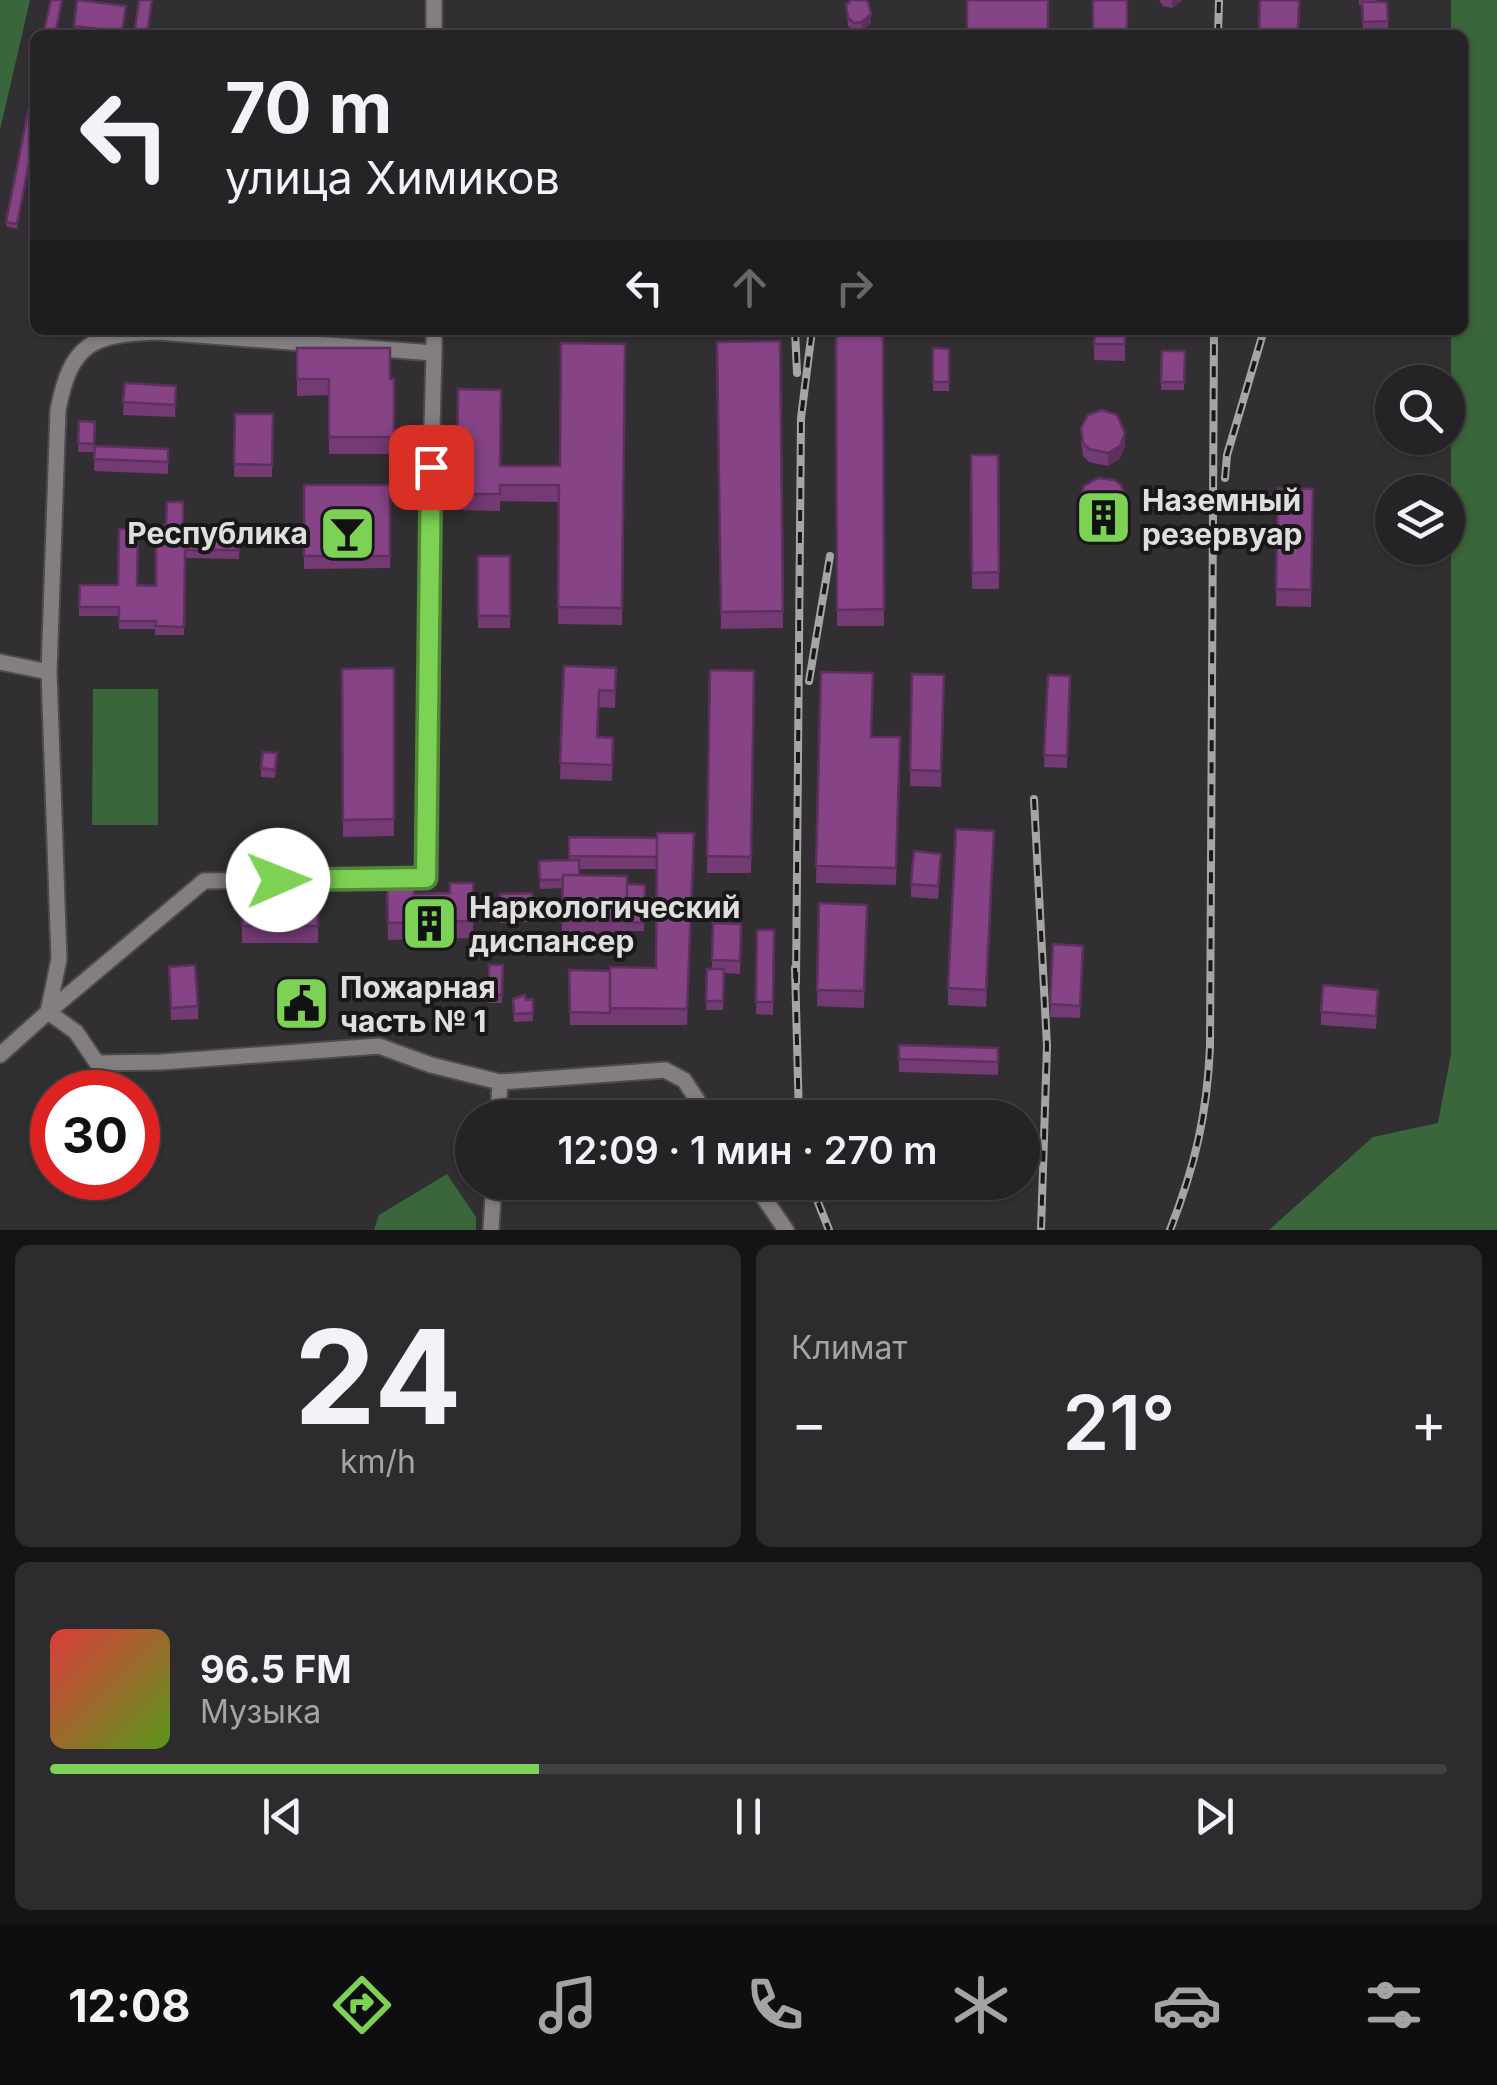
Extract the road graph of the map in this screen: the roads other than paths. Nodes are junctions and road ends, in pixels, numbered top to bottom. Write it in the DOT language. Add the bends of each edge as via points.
graph roads {
  1 [pos="434,0"];
  2 [pos="434,30"];
  3 [pos="114,335"];
  4 [pos="194,335"];
  5 [pos="434,335"];
  6 [pos="434,353"];
  7 [pos="0,662"];
  8 [pos="49,672"];
  9 [pos="48,1012"];
  10 [pos="0,1055"];
  11 [pos="500,1082"];
  12 [pos="499,1100"];
  13 [pos="697,1100"];
  14 [pos="493,1200"];
  15 [pos="766,1200"];
  16 [pos="491,1230"];
  17 [pos="786,1230"];
  1 -- 2 [label="street"];
  3 -- 8 [label="street" via="78,354 64,376"];
  4 -- 6 [label="street"];
  5 -- 6 [label="street"];
  6 -- 9 [label="street" via="426,878 204,881"];
  7 -- 8 [label="street"];
  8 -- 9 [label="street" via="59,959"];
  9 -- 10 [label="street"];
  9 -- 11 [label="street" via="76,1032 98,1062 379,1046"];
  11 -- 12 [label="street"];
  11 -- 13 [label="street" via="665,1070 684,1080"];
  14 -- 16 [label="street"];
  15 -- 17 [label="street"];
}
